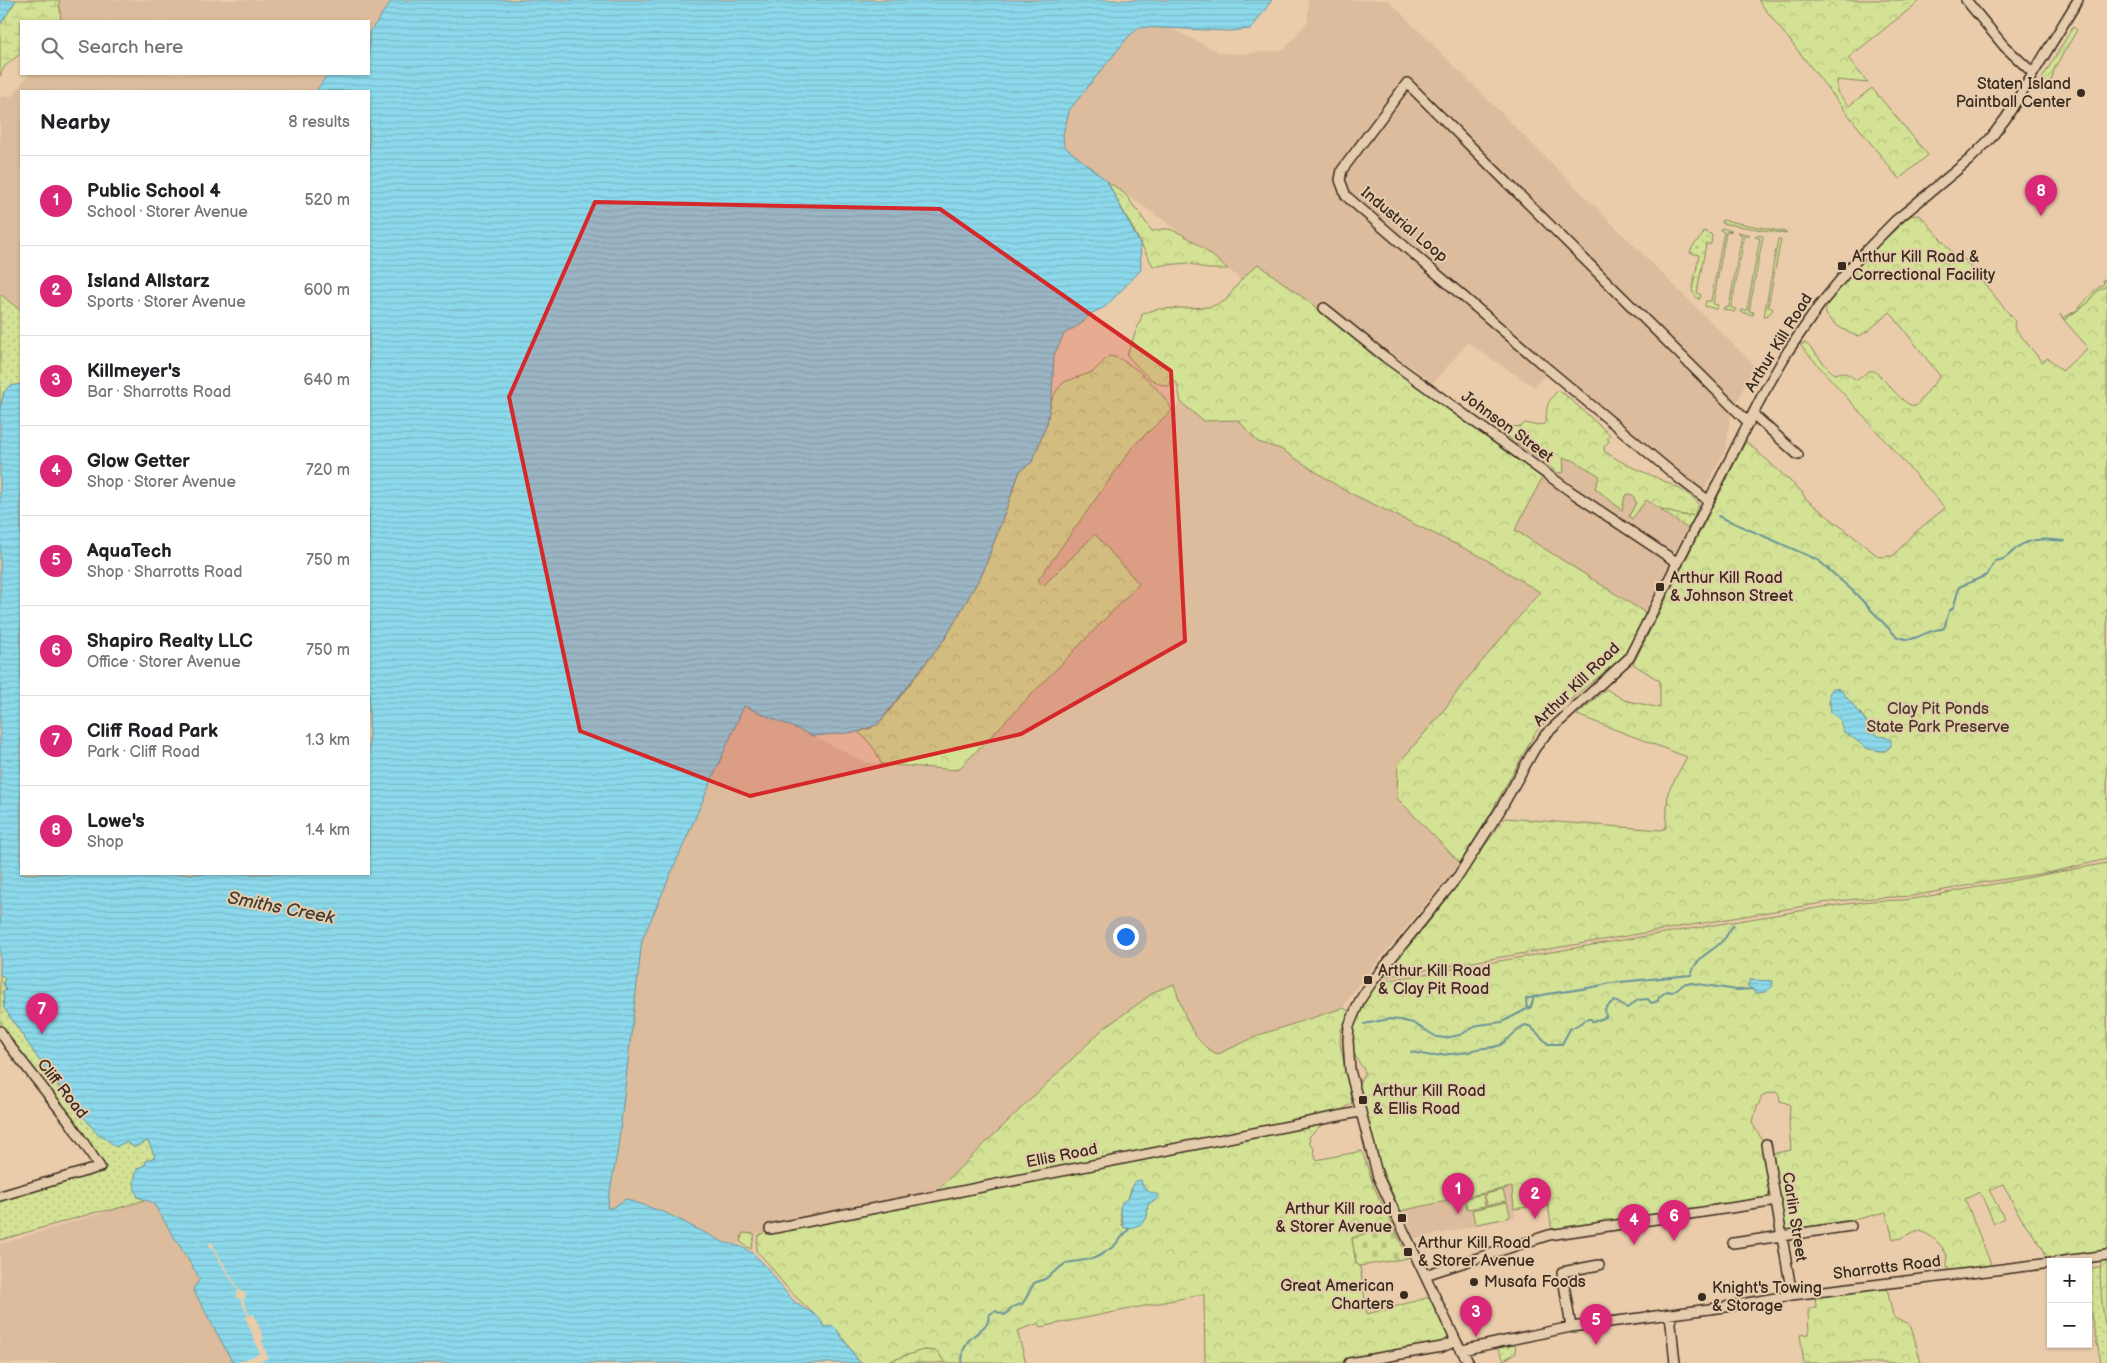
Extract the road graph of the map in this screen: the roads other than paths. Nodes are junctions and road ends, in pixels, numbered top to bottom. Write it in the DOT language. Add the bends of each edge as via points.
graph roads {
  1 [pos="1966,0"];
  2 [pos="2078,0"];
  3 [pos="2033,73"];
  4 [pos="1324,308"];
  5 [pos="1753,414"];
  6 [pos="1748,423"];
  7 [pos="1798,455"];
  8 [pos="1709,501"];
  9 [pos="1678,563"];
  10 [pos="0,1031"];
  11 [pos="1359,1112"];
  12 [pos="1766,1144"];
  13 [pos="0,1196"];
  14 [pos="1777,1201"];
  15 [pos="1851,1226"];
  16 [pos="770,1230"];
  17 [pos="1783,1236"];
  18 [pos="1733,1243"];
  19 [pos="2107,1256"];
  20 [pos="2090,1258"];
  21 [pos="2047,1263"];
  22 [pos="1599,1265"];
  23 [pos="1426,1275"];
  24 [pos="1792,1295"];
  25 [pos="1670,1314"];
  26 [pos="1571,1326"];
  27 [pos="1456,1341"];
  28 [pos="1462,1350"];
  29 [pos="1350,1363"];
  30 [pos="1469,1363"];
  31 [pos="1675,1363"];
  1 -- 3 [label="street" via="2004,46"];
  2 -- 3 [label="street, Arthur Kill Road"];
  3 -- 5 [label="street, Arthur Kill Road" via="1990,139 1895,221 1836,284 1788,351"];
  4 -- 9 [label="street, Johnson Street" via="1385,357 1590,506"];
  5 -- 6 [label="street, Arthur Kill Road"];
  5 -- 7 [label="street"];
  6 -- 8 [label="street, Arthur Kill Road"];
  6 -- 8 [label="street, Industrial Loop" via="1407,83 1342,170 1340,180 1346,196 1542,364"];
  8 -- 9 [label="street, Arthur Kill Road"];
  9 -- 11 [label="street, Arthur Kill Road" via="1629,658 1546,734 1459,875 1360,1000 1349,1026 1348,1040 1350,1070"];
  10 -- 13 [label="street, Cliff Road" via="100,1167"];
  11 -- 16 [label="street, Ellis Road"];
  11 -- 23 [label="street, Arthur Kill Road" via="1378,1177"];
  12 -- 14 [label="street, Carlin Street"];
  14 -- 17 [label="street, Carlin Street"];
  14 -- 23 [label="street" via="1549,1235"];
  15 -- 17 [label="street"];
  17 -- 18 [label="street"];
  17 -- 24 [label="street, Carlin Street"];
  19 -- 20 [label="street"];
  21 -- 24 [label="street, Sharrotts Road"];
  22 -- 26 [label="street" via="1562,1272"];
  23 -- 27 [label="street, Arthur Kill Road"];
  24 -- 25 [label="street, Sharrotts Road"];
  25 -- 26 [label="street, Sharrotts Road"];
  25 -- 31 [label="street"];
  26 -- 28 [label="street, Sharrotts Road"];
  27 -- 28 [label="street, Arthur Kill Road"];
  27 -- 29 [label="street" via="1442,1347"];
  28 -- 30 [label="street, Arthur Kill Road"];
}
